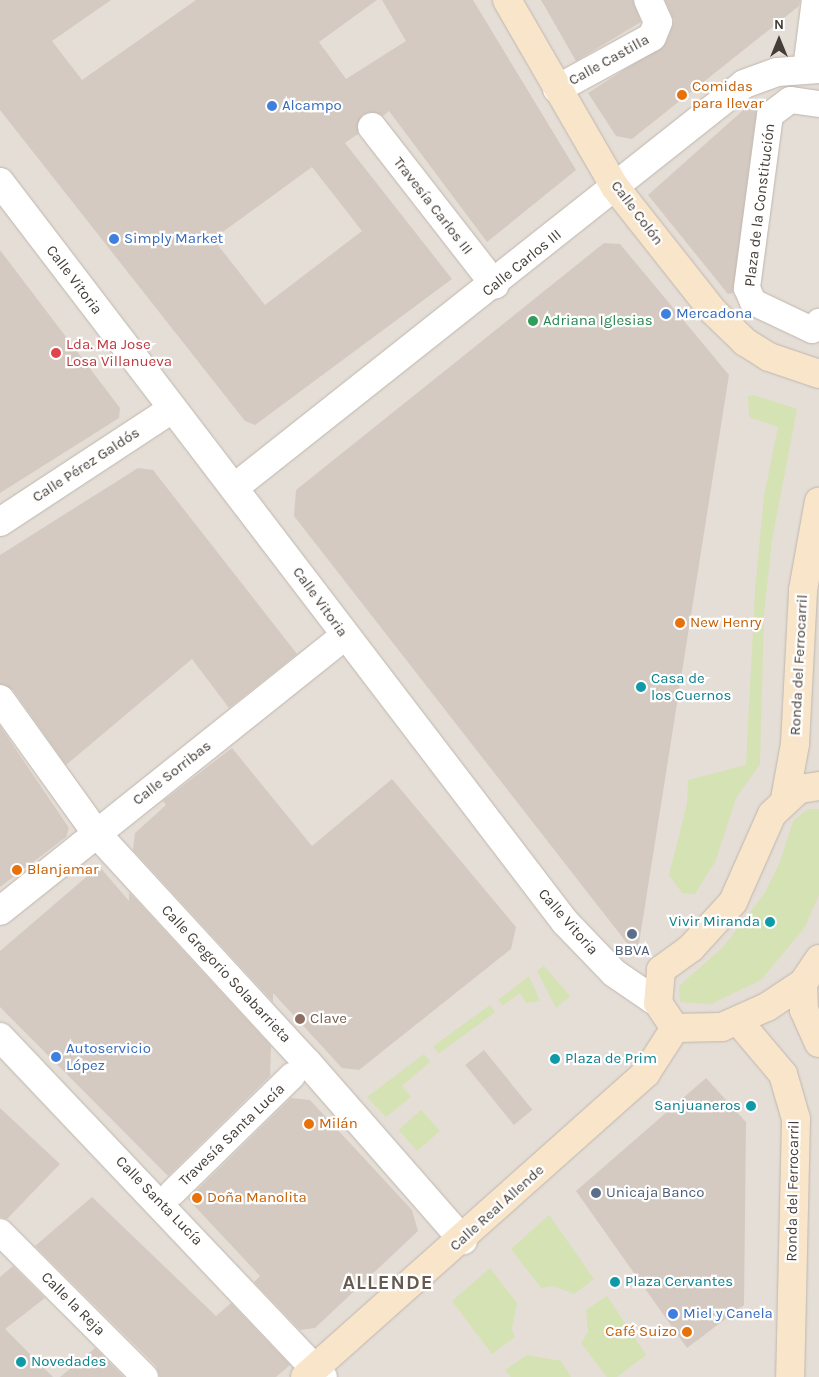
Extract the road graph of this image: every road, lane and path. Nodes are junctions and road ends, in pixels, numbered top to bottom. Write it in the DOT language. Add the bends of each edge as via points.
graph roads {
  1 [pos="507,0"];
  2 [pos="648,0"];
  3 [pos="816,0"];
  4 [pos="813,69"];
  5 [pos="557,89"];
  6 [pos="819,104"];
  7 [pos="372,128"];
  8 [pos="0,182"];
  9 [pos="615,187"];
  10 [pos="495,285"];
  11 [pos="819,322"];
  12 [pos="819,374"];
  13 [pos="172,409"];
  14 [pos="236,487"];
  15 [pos="819,501"];
  16 [pos="0,522"];
  17 [pos="344,636"];
  18 [pos="0,699"];
  19 [pos="819,786"];
  20 [pos="784,799"];
  21 [pos="97,834"];
  22 [pos="0,911"];
  23 [pos="819,960"];
  24 [pos="803,983"];
  25 [pos="658,1003"];
  26 [pos="739,1022"];
  27 [pos="675,1028"];
  28 [pos="0,1037"];
  29 [pos="819,1043"];
  30 [pos="292,1076"];
  31 [pos="172,1193"];
  32 [pos="0,1232"];
  33 [pos="463,1240"];
  34 [pos="315,1374"];
  35 [pos="145,1377"];
  36 [pos="790,1377"];
  1 -- 5 [label="main road, Calle Colón"];
  2 -- 5 [label="street, Calle Castilla" via="658,22 652,37"];
  3 -- 4 [label="street"];
  4 -- 9 [label="street, Calle Carlos III" via="764,75 744,84"];
  5 -- 9 [label="main road, Calle Colón"];
  6 -- 11 [label="street, Plaza de la Constitución" via="790,100 770,115 747,288 752,302 812,330"];
  7 -- 10 [label="street, Travesía Carlos III"];
  8 -- 13 [label="street, Calle Vitoria"];
  9 -- 10 [label="street, Calle Carlos III"];
  9 -- 12 [label="main road, Calle Colón" via="713,311 744,342 769,357"];
  10 -- 14 [label="street, Calle Carlos III"];
  13 -- 14 [label="street, Calle Vitoria"];
  13 -- 16 [label="street, Calle Pérez Galdós"];
  14 -- 17 [label="street, Calle Vitoria"];
  15 -- 20 [label="main road, Ronda del Ferrocarril" via="803,590 796,731"];
  17 -- 21 [label="street, Calle Sorribas"];
  17 -- 25 [label="street, Calle Vitoria" via="565,922 614,973"];
  18 -- 21 [label="street, Calle Gregorio Solabarrieta"];
  19 -- 20 [label="main road" via="799,789"];
  20 -- 25 [label="main road" via="772,814 733,902 691,948 661,970"];
  21 -- 22 [label="street, Calle Sorribas"];
  21 -- 33 [label="street, Calle Gregorio Solabarrieta" via="307,1062"];
  23 -- 24 [label="main road"];
  24 -- 26 [label="main road"];
  24 -- 29 [label="main road" via="804,1010"];
  25 -- 27 [label="main road"];
  26 -- 27 [label="main road" via="698,1030"];
  26 -- 36 [label="main road, Ronda del Ferrocarril" via="783,1074 796,1119"];
  27 -- 33 [label="main road, Calle Real Allende" via="646,1072"];
  28 -- 34 [label="street, Calle Santa Lucía"];
  30 -- 31 [label="street, Travesía Santa Lucía"];
  32 -- 35 [label="street, Calle la Reja"];
  33 -- 34 [label="main road, Calle Real Allende"];
}
